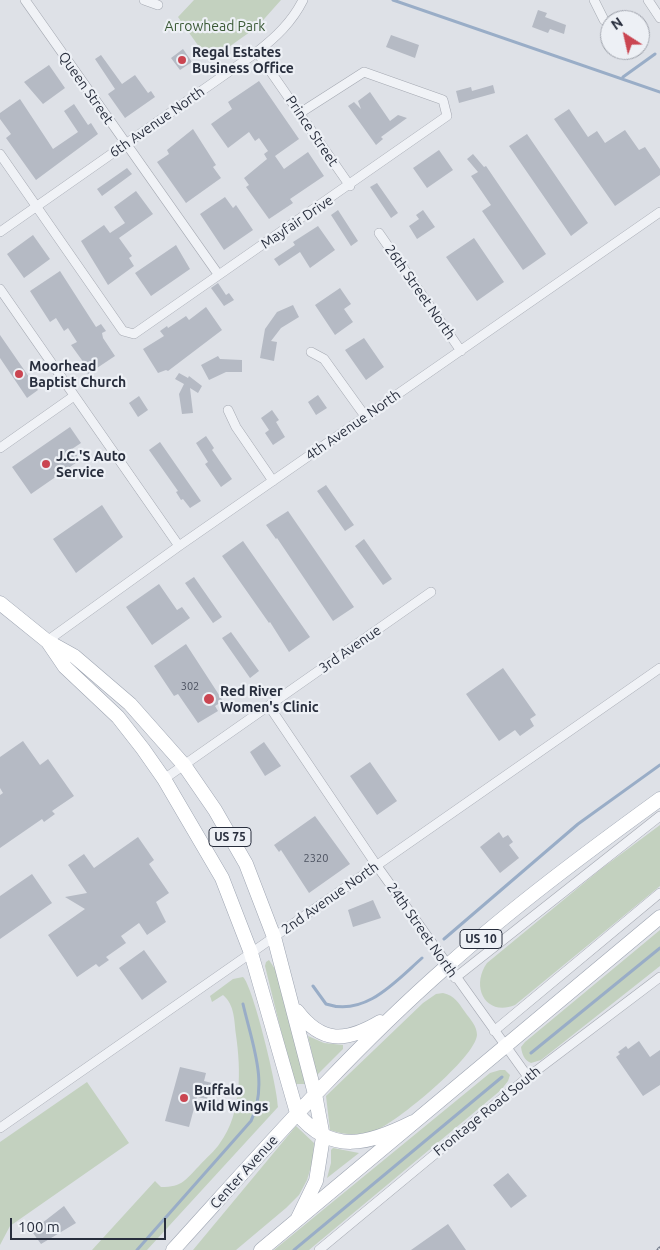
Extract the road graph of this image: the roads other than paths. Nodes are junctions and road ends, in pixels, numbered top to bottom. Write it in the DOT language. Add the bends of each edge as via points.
graph roads {
  1 [pos="25,0"];
  2 [pos="144,0"];
  3 [pos="303,0"];
  4 [pos="594,0"];
  5 [pos="648,0"];
  6 [pos="158,5"];
  7 [pos="600,12"];
  8 [pos="660,17"];
  9 [pos="257,52"];
  10 [pos="300,113"];
  11 [pos="125,144"];
  12 [pos="0,154"];
  13 [pos="350,186"];
  14 [pos="36,206"];
  15 [pos="660,212"];
  16 [pos="0,232"];
  17 [pos="379,233"];
  18 [pos="218,274"];
  19 [pos="0,289"];
  20 [pos="461,351"];
  21 [pos="311,352"];
  22 [pos="74,396"];
  23 [pos="228,410"];
  24 [pos="365,416"];
  25 [pos="0,448"];
  26 [pos="273,481"];
  27 [pos="178,546"];
  28 [pos="431,592"];
  29 [pos="0,603"];
  30 [pos="47,641"];
  31 [pos="660,668"];
  32 [pos="270,706"];
  33 [pos="184,766"];
  34 [pos="164,779"];
  35 [pos="660,799"];
  36 [pos="660,816"];
  37 [pos="377,866"];
  38 [pos="660,893"];
  39 [pos="660,918"];
  40 [pos="274,937"];
  41 [pos="250,954"];
  42 [pos="447,966"];
  43 [pos="660,977"];
  44 [pos="455,978"];
  45 [pos="293,1006"];
  46 [pos="396,1013"];
  47 [pos="494,1031"];
  48 [pos="505,1046"];
  49 [pos="528,1077"];
  50 [pos="315,1094"];
  51 [pos="297,1113"];
  52 [pos="413,1122"];
  53 [pos="0,1128"];
  54 [pos="323,1136"];
  55 [pos="297,1220"];
  56 [pos="174,1250"];
  57 [pos="261,1250"];
  58 [pos="319,1250"];
  1 -- 11 [label="street, Queen Street"];
  2 -- 6 [label="street"];
  3 -- 9 [label="street, 6th Avenue North" via="277,37"];
  4 -- 7 [label="street"];
  5 -- 8 [label="street"];
  9 -- 10 [label="street, Prince Street"];
  9 -- 11 [label="street, 6th Avenue North"];
  10 -- 13 [label="street, Prince Street"];
  10 -- 13 [label="street, Mayfair Drive" via="364,72 444,100 447,116"];
  11 -- 14 [label="street, 6th Avenue North"];
  11 -- 18 [label="street, Queen Street"];
  12 -- 14 [label="street, Mayfair Drive"];
  13 -- 18 [label="street, Mayfair Drive"];
  14 -- 16 [label="street, 6th Avenue North"];
  14 -- 18 [label="street, Mayfair Drive" via="122,331 134,334"];
  15 -- 20 [label="street, 4th Avenue North"];
  17 -- 20 [label="street, 26th Street North"];
  19 -- 22 [label="street"];
  20 -- 24 [label="street, 4th Avenue North"];
  21 -- 24 [label="street" via="324,359"];
  22 -- 25 [label="street"];
  22 -- 27 [label="street"];
  23 -- 26 [label="street"];
  24 -- 26 [label="street, 4th Avenue North"];
  26 -- 27 [label="street, 4th Avenue North"];
  27 -- 30 [label="street, 4th Avenue North"];
  28 -- 32 [label="street, 3rd Avenue"];
  29 -- 30 [label="main road, US 75"];
  30 -- 33 [label="main road, US 75" via="74,656 130,704"];
  30 -- 34 [label="main road, US 75" via="64,667 118,718"];
  31 -- 37 [label="street, 2nd Avenue North"];
  32 -- 33 [label="street, 3rd Avenue"];
  32 -- 37 [label="street, 24th Street North"];
  33 -- 34 [label="street, 3rd Avenue"];
  33 -- 40 [label="main road, US 75" via="215,810 246,864"];
  34 -- 41 [label="main road, US 75" via="222,878"];
  35 -- 42 [label="main road, US 10" via="594,847"];
  36 -- 44 [label="street"];
  37 -- 40 [label="street, 2nd Avenue North"];
  37 -- 42 [label="street, 24th Street North"];
  38 -- 47 [label="street"];
  39 -- 48 [label="main road"];
  40 -- 41 [label="street, 2nd Avenue North"];
  40 -- 45 [label="main road, US 75"];
  41 -- 51 [label="main road, US 75"];
  41 -- 53 [label="street, 2nd Avenue North"];
  42 -- 44 [label="street, 24th Street North"];
  42 -- 46 [label="main road, US 10"];
  43 -- 49 [label="street, Frontage Road South"];
  44 -- 47 [label="street, 24th Street North"];
  45 -- 46 [label="main road" via="309,1026 334,1036 353,1036"];
  45 -- 50 [label="main road, US 75"];
  46 -- 50 [label="main road, US 10"];
  47 -- 48 [label="street, 24th Street North"];
  48 -- 49 [label="street, 24th Street North"];
  48 -- 52 [label="main road"];
  49 -- 58 [label="street, Frontage Road South"];
  50 -- 51 [label="main road, Center Avenue / US 10"];
  50 -- 54 [label="main road, US 75"];
  51 -- 54 [label="main road" via="309,1128"];
  51 -- 56 [label="main road, Center Avenue / US 10"];
  52 -- 54 [label="main road" via="362,1142 342,1142"];
  52 -- 55 [label="main road"];
  54 -- 55 [label="main road, US 75" via="316,1181"];
  55 -- 57 [label="main road"];
}
